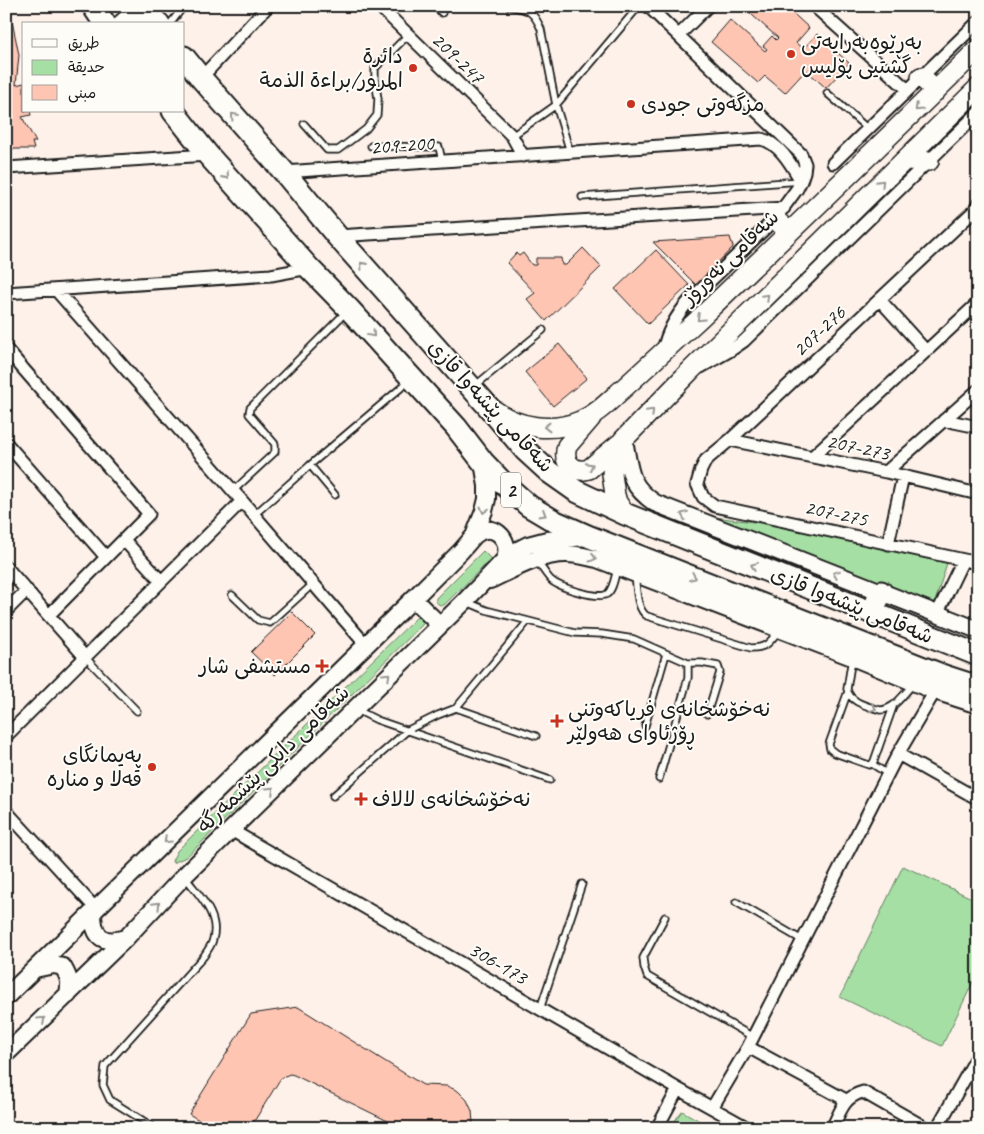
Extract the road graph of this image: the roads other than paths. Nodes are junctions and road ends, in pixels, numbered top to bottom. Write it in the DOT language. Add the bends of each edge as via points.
graph roads {
  1 [pos="93,6"];
  2 [pos="147,6"];
  3 [pos="184,6"];
  4 [pos="268,6"];
  5 [pos="379,6"];
  6 [pos="434,6"];
  7 [pos="509,6"];
  8 [pos="639,6"];
  9 [pos="648,6"];
  10 [pos="708,6"];
  11 [pos="814,6"];
  12 [pos="391,10"];
  13 [pos="442,13"];
  14 [pos="104,22"];
  15 [pos="126,22"];
  16 [pos="156,22"];
  17 [pos="158,22"];
  18 [pos="172,22"];
  19 [pos="978,22"];
  20 [pos="408,34"];
  21 [pos="679,35"];
  22 [pos="978,49"];
  23 [pos="185,58"];
  24 [pos="200,78"];
  25 [pos="914,83"];
  26 [pos="978,88"];
  27 [pos="936,91"];
  28 [pos="827,93"];
  29 [pos="556,105"];
  30 [pos="174,112"];
  31 [pos="978,113"];
  32 [pos="304,124"];
  33 [pos="973,125"];
  34 [pos="868,128"];
  35 [pos="512,136"];
  36 [pos="371,146"];
  37 [pos="570,152"];
  38 [pos="208,154"];
  39 [pos="523,156"];
  40 [pos="904,160"];
  41 [pos="929,160"];
  42 [pos="442,162"];
  43 [pos="833,162"];
  44 [pos="6,168"];
  45 [pos="284,172"];
  46 [pos="801,181"];
  47 [pos="582,197"];
  48 [pos="976,207"];
  49 [pos="780,214"];
  50 [pos="789,232"];
  51 [pos="337,236"];
  52 [pos="309,268"];
  53 [pos="56,290"];
  54 [pos="6,293"];
  55 [pos="880,300"];
  56 [pos="349,309"];
  57 [pos="975,310"];
  58 [pos="543,330"];
  59 [pos="6,349"];
  60 [pos="926,351"];
  61 [pos="662,354"];
  62 [pos="690,372"];
  63 [pos="412,378"];
  64 [pos="472,388"];
  65 [pos="978,390"];
  66 [pos="486,404"];
  67 [pos="593,415"];
  68 [pos="944,420"];
  69 [pos="978,427"];
  70 [pos="624,440"];
  71 [pos="730,440"];
  72 [pos="6,443"];
  73 [pos="812,457"];
  74 [pos="484,462"];
  75 [pos="310,465"];
  76 [pos="886,472"];
  77 [pos="903,476"];
  78 [pos="697,484"];
  79 [pos="233,491"];
  80 [pos="978,494"];
  81 [pos="335,495"];
  82 [pos="242,501"];
  83 [pos="625,514"];
  84 [pos="254,515"];
  85 [pos="474,536"];
  86 [pos="590,537"];
  87 [pos="124,540"];
  88 [pos="888,544"];
  89 [pos="106,557"];
  90 [pos="536,559"];
  91 [pos="505,560"];
  92 [pos="963,560"];
  93 [pos="626,563"];
  94 [pos="978,563"];
  95 [pos="6,567"];
  96 [pos="161,581"];
  97 [pos="313,584"];
  98 [pos="481,584"];
  99 [pos="27,590"];
  100 [pos="881,592"];
  101 [pos="232,595"];
  102 [pos="413,599"];
  103 [pos="465,601"];
  104 [pos="6,611"];
  105 [pos="872,613"];
  106 [pos="936,614"];
  107 [pos="48,615"];
  108 [pos="528,621"];
  109 [pos="440,625"];
  110 [pos="780,630"];
  111 [pos="978,630"];
  112 [pos="366,645"];
  113 [pos="853,649"];
  114 [pos="666,654"];
  115 [pos="978,655"];
  116 [pos="85,657"];
  117 [pos="688,662"];
  118 [pos="930,680"];
  119 [pos="978,687"];
  120 [pos="848,694"];
  121 [pos="978,705"];
  122 [pos="892,706"];
  123 [pos="354,708"];
  124 [pos="456,708"];
  125 [pos="137,711"];
  126 [pos="707,714"];
  127 [pos="645,726"];
  128 [pos="408,730"];
  129 [pos="6,736"];
  130 [pos="536,736"];
  131 [pos="898,754"];
  132 [pos="872,764"];
  133 [pos="888,774"];
  134 [pos="658,779"];
  135 [pos="550,780"];
  136 [pos="333,796"];
  137 [pos="978,799"];
  138 [pos="6,811"];
  139 [pos="231,830"];
  140 [pos="184,876"];
  141 [pos="582,884"];
  142 [pos="736,902"];
  143 [pos="94,911"];
  144 [pos="666,917"];
  145 [pos="126,938"];
  146 [pos="802,940"];
  147 [pos="35,969"];
  148 [pos="68,995"];
  149 [pos="6,997"];
  150 [pos="540,1009"];
  151 [pos="750,1042"];
  152 [pos="6,1054"];
  153 [pos="978,1055"];
  154 [pos="678,1089"];
  155 [pos="846,1100"];
  156 [pos="712,1108"];
  157 [pos="155,1128"];
  158 [pos="657,1128"];
  159 [pos="748,1128"];
  160 [pos="832,1128"];
  161 [pos="926,1128"];
  162 [pos="937,1128"];
  1 -- 14 [label="highway"];
  2 -- 17 [label="highway"];
  3 -- 18 [label="lane"];
  4 -- 24 [label="street"];
  5 -- 12 [label="street, 209-247"];
  6 -- 13 [label="lane"];
  7 -- 29 [label="lane" via="532,13 538,22"];
  8 -- 29 [label="lane"];
  9 -- 21 [label="street"];
  10 -- 21 [label="street"];
  11 -- 25 [label="street"];
  12 -- 20 [label="street, 209-247"];
  15 -- 16 [label="highway" via="141,15"];
  19 -- 25 [label="street"];
  20 -- 32 [label="lane" via="376,68 377,115 366,129 338,150 327,150"];
  20 -- 35 [label="street, 209-247"];
  21 -- 46 [label="street" via="801,154 805,164"];
  22 -- 27 [label="main road, شەقامی نەورۆز"];
  23 -- 24 [label="highway, شەقامی پێشەوا قازی / 2"];
  45 -- 24 [label="highway, شەقامی پێشەوا قازی / 2, one-way"];
  25 -- 27 [label="main road"];
  25 -- 34 [label="street"];
  26 -- 40 [label="main road"];
  27 -- 50 [label="main road, شەقامی نەورۆز, one-way"];
  28 -- 34 [label="lane"];
  29 -- 35 [label="lane"];
  29 -- 37 [label="lane"];
  30 -- 38 [label="highway, شەقامی پێشەوا قازی / 2"];
  31 -- 33 [label="street"];
  33 -- 41 [label="street"];
  34 -- 43 [label="street"];
  35 -- 39 [label="street, 209-247"];
  36 -- 42 [label="lane" via="439,147"];
  37 -- 39 [label="street, 209-200"];
  37 -- 46 [label="street, 209-200" via="764,140 782,152"];
  38 -- 44 [label="street"];
  38 -- 52 [label="highway, شەقامی پێشەوا قازی / 2, one-way"];
  39 -- 42 [label="street, 209-200"];
  40 -- 41 [label="main road"];
  62 -- 40 [label="main road, one-way"];
  41 -- 62 [label="street" via="744,341"];
  42 -- 45 [label="street, 209-200"];
  45 -- 51 [label="highway, شەقامی پێشەوا قازی / 2"];
  46 -- 47 [label="lane"];
  46 -- 49 [label="street"];
  48 -- 55 [label="street, 207-276"];
  49 -- 50 [label="main road"];
  49 -- 51 [label="street"];
  49 -- 61 [label="street" via="679,312 665,339"];
  50 -- 61 [label="main road, شەقامی نەورۆز, one-way"];
  64 -- 51 [label="highway, شەقامی پێشەوا قازی / 2, one-way"];
  52 -- 53 [label="street" via="271,275"];
  52 -- 56 [label="highway, شەقامی پێشەوا قازی / 2"];
  53 -- 54 [label="street"];
  53 -- 79 [label="street"];
  55 -- 60 [label="street"];
  55 -- 71 [label="street, 207-276"];
  56 -- 63 [label="highway, شەقامی پێشەوا قازی / 2, one-way"];
  56 -- 79 [label="lane" via="250,408 249,414 275,444 275,452"];
  57 -- 60 [label="street"];
  58 -- 64 [label="lane"];
  59 -- 87 [label="street" via="149,514"];
  60 -- 73 [label="street"];
  61 -- 67 [label="main road, شەقامی نەورۆز"];
  70 -- 62 [label="main road, one-way"];
  63 -- 74 [label="highway, شەقامی پێشەوا قازی / 2"];
  63 -- 75 [label="lane"];
  64 -- 66 [label="highway, شەقامی پێشەوا قازی / 2"];
  65 -- 68 [label="street"];
  67 -- 66 [label="main road, شەقامی نەورۆز, one-way" via="578,422 546,428 514,421"];
  66 -- 83 [label="highway, شەقامی پێشەوا قازی / 2" via="525,450 549,472 576,491"];
  67 -- 70 [label="main road, one-way" via="567,446 566,457 571,466 578,470 589,469"];
  68 -- 69 [label="street"];
  68 -- 76 [label="street"];
  70 -- 83 [label="main road" via="614,460 612,474 615,495"];
  100 -- 70 [label="street, one-way" via="655,503 634,484"];
  71 -- 73 [label="street, 207-273"];
  71 -- 78 [label="street, 207-276" via="706,460"];
  72 -- 89 [label="street"];
  73 -- 76 [label="street, 207-273"];
  74 -- 85 [label="street, شەقامی دایکی پێشمەرگە, one-way" via="487,499"];
  74 -- 86 [label="highway, شەقامی پێشەوا قازی / 2, one-way" via="529,506"];
  75 -- 81 [label="lane"];
  75 -- 84 [label="lane"];
  76 -- 77 [label="street, 207-273"];
  77 -- 80 [label="street, 207-273"];
  77 -- 88 [label="street"];
  78 -- 88 [label="street, 207-275" via="703,497 715,506"];
  79 -- 82 [label="street"];
  82 -- 84 [label="street"];
  82 -- 96 [label="street"];
  105 -- 83 [label="highway, شەقامی پێشەوا قازی / 2, one-way"];
  84 -- 97 [label="street"];
  85 -- 91 [label="street" via="485,530 498,533 506,544"];
  85 -- 102 [label="street, شەقامی دایکی پێشمەرگە"];
  86 -- 91 [label="street, شەقامی دایکی پێشمەرگە" via="537,542 510,554"];
  86 -- 93 [label="highway, شەقامی پێشەوا قازی / 2"];
  87 -- 89 [label="street"];
  87 -- 96 [label="street"];
  88 -- 92 [label="street, 207-275"];
  89 -- 107 [label="street"];
  90 -- 93 [label="street, one-way" via="568,554"];
  90 -- 93 [label="lane" via="551,580 574,591 600,597 607,594"];
  90 -- 98 [label="street"];
  91 -- 98 [label="street, شەقامی دایکی پێشمەرگە"];
  92 -- 94 [label="street, 207-275"];
  92 -- 106 [label="street"];
  93 -- 110 [label="street"];
  93 -- 110 [label="lane" via="640,608 647,616 751,648 766,646"];
  93 -- 113 [label="highway, شەقامی پێشەوا قازی / 2, one-way"];
  95 -- 99 [label="street"];
  96 -- 116 [label="street"];
  97 -- 101 [label="lane" via="270,623 258,620"];
  97 -- 112 [label="street"];
  98 -- 103 [label="street, شەقامی دایکی پێشمەرگە"];
  99 -- 104 [label="street"];
  99 -- 107 [label="street"];
  100 -- 105 [label="highway"];
  100 -- 106 [label="street"];
  102 -- 109 [label="street"];
  102 -- 112 [label="street, شەقامی دایکی پێشمەرگە"];
  103 -- 108 [label="lane"];
  103 -- 109 [label="street, شەقامی دایکی پێشمەرگە"];
  105 -- 115 [label="highway, شەقامی پێشەوا قازی / 2"];
  106 -- 111 [label="street"];
  107 -- 116 [label="street"];
  108 -- 114 [label="lane" via="574,633 634,639"];
  108 -- 124 [label="lane"];
  123 -- 109 [label="street, شەقامی دایکی پێشمەرگە, one-way"];
  110 -- 113 [label="street"];
  112 -- 143 [label="street, شەقامی دایکی پێشمەرگە, one-way"];
  113 -- 118 [label="highway, شەقامی پێشەوا قازی / 2"];
  113 -- 120 [label="lane"];
  114 -- 117 [label="lane"];
  114 -- 127 [label="lane"];
  116 -- 125 [label="lane"];
  116 -- 129 [label="street"];
  117 -- 126 [label="lane" via="718,666 720,672"];
  117 -- 134 [label="lane" via="688,678"];
  118 -- 119 [label="highway, شەقامی پێشەوا قازی / 2"];
  118 -- 121 [label="street"];
  118 -- 122 [label="lane"];
  118 -- 131 [label="street"];
  120 -- 122 [label="lane, one-way" via="853,700 880,710"];
  120 -- 132 [label="lane" via="830,748 835,753"];
  122 -- 132 [label="lane"];
  123 -- 128 [label="lane"];
  139 -- 123 [label="street, شەقامی دایکی پێشمەرگە, one-way"];
  124 -- 128 [label="lane"];
  124 -- 130 [label="lane"];
  128 -- 135 [label="lane"];
  128 -- 136 [label="lane"];
  131 -- 133 [label="street"];
  131 -- 137 [label="street"];
  132 -- 133 [label="lane"];
  133 -- 146 [label="street"];
  138 -- 143 [label="street"];
  139 -- 140 [label="street, شەقامی دایکی پێشمەرگە"];
  139 -- 150 [label="street, 306-173"];
  145 -- 140 [label="street, شەقامی دایکی پێشمەرگە, one-way"];
  140 -- 157 [label="lane" via="212,914 215,923 213,940 204,956 105,1066 102,1085 110,1100"];
  141 -- 150 [label="lane"];
  142 -- 146 [label="lane"];
  143 -- 145 [label="street" via="93,923 100,936 106,941"];
  143 -- 147 [label="street, شەقامی دایکی پێشمەرگە"];
  144 -- 151 [label="lane" via="643,958 647,976"];
  145 -- 148 [label="street, شەقامی دایکی پێشمەرگە"];
  146 -- 151 [label="street"];
  147 -- 148 [label="street" via="54,965 63,967 70,982"];
  147 -- 149 [label="street, شەقامی دایکی پێشمەرگە"];
  152 -- 148 [label="street, شەقامی دایکی پێشمەرگە, one-way"];
  150 -- 154 [label="street, 306-173"];
  151 -- 155 [label="street"];
  151 -- 156 [label="street"];
  153 -- 162 [label="street"];
  154 -- 156 [label="street, 306-173"];
  154 -- 158 [label="street"];
  155 -- 160 [label="street"];
  155 -- 161 [label="street" via="863,1092"];
  156 -- 159 [label="street, 306-173"];
}
